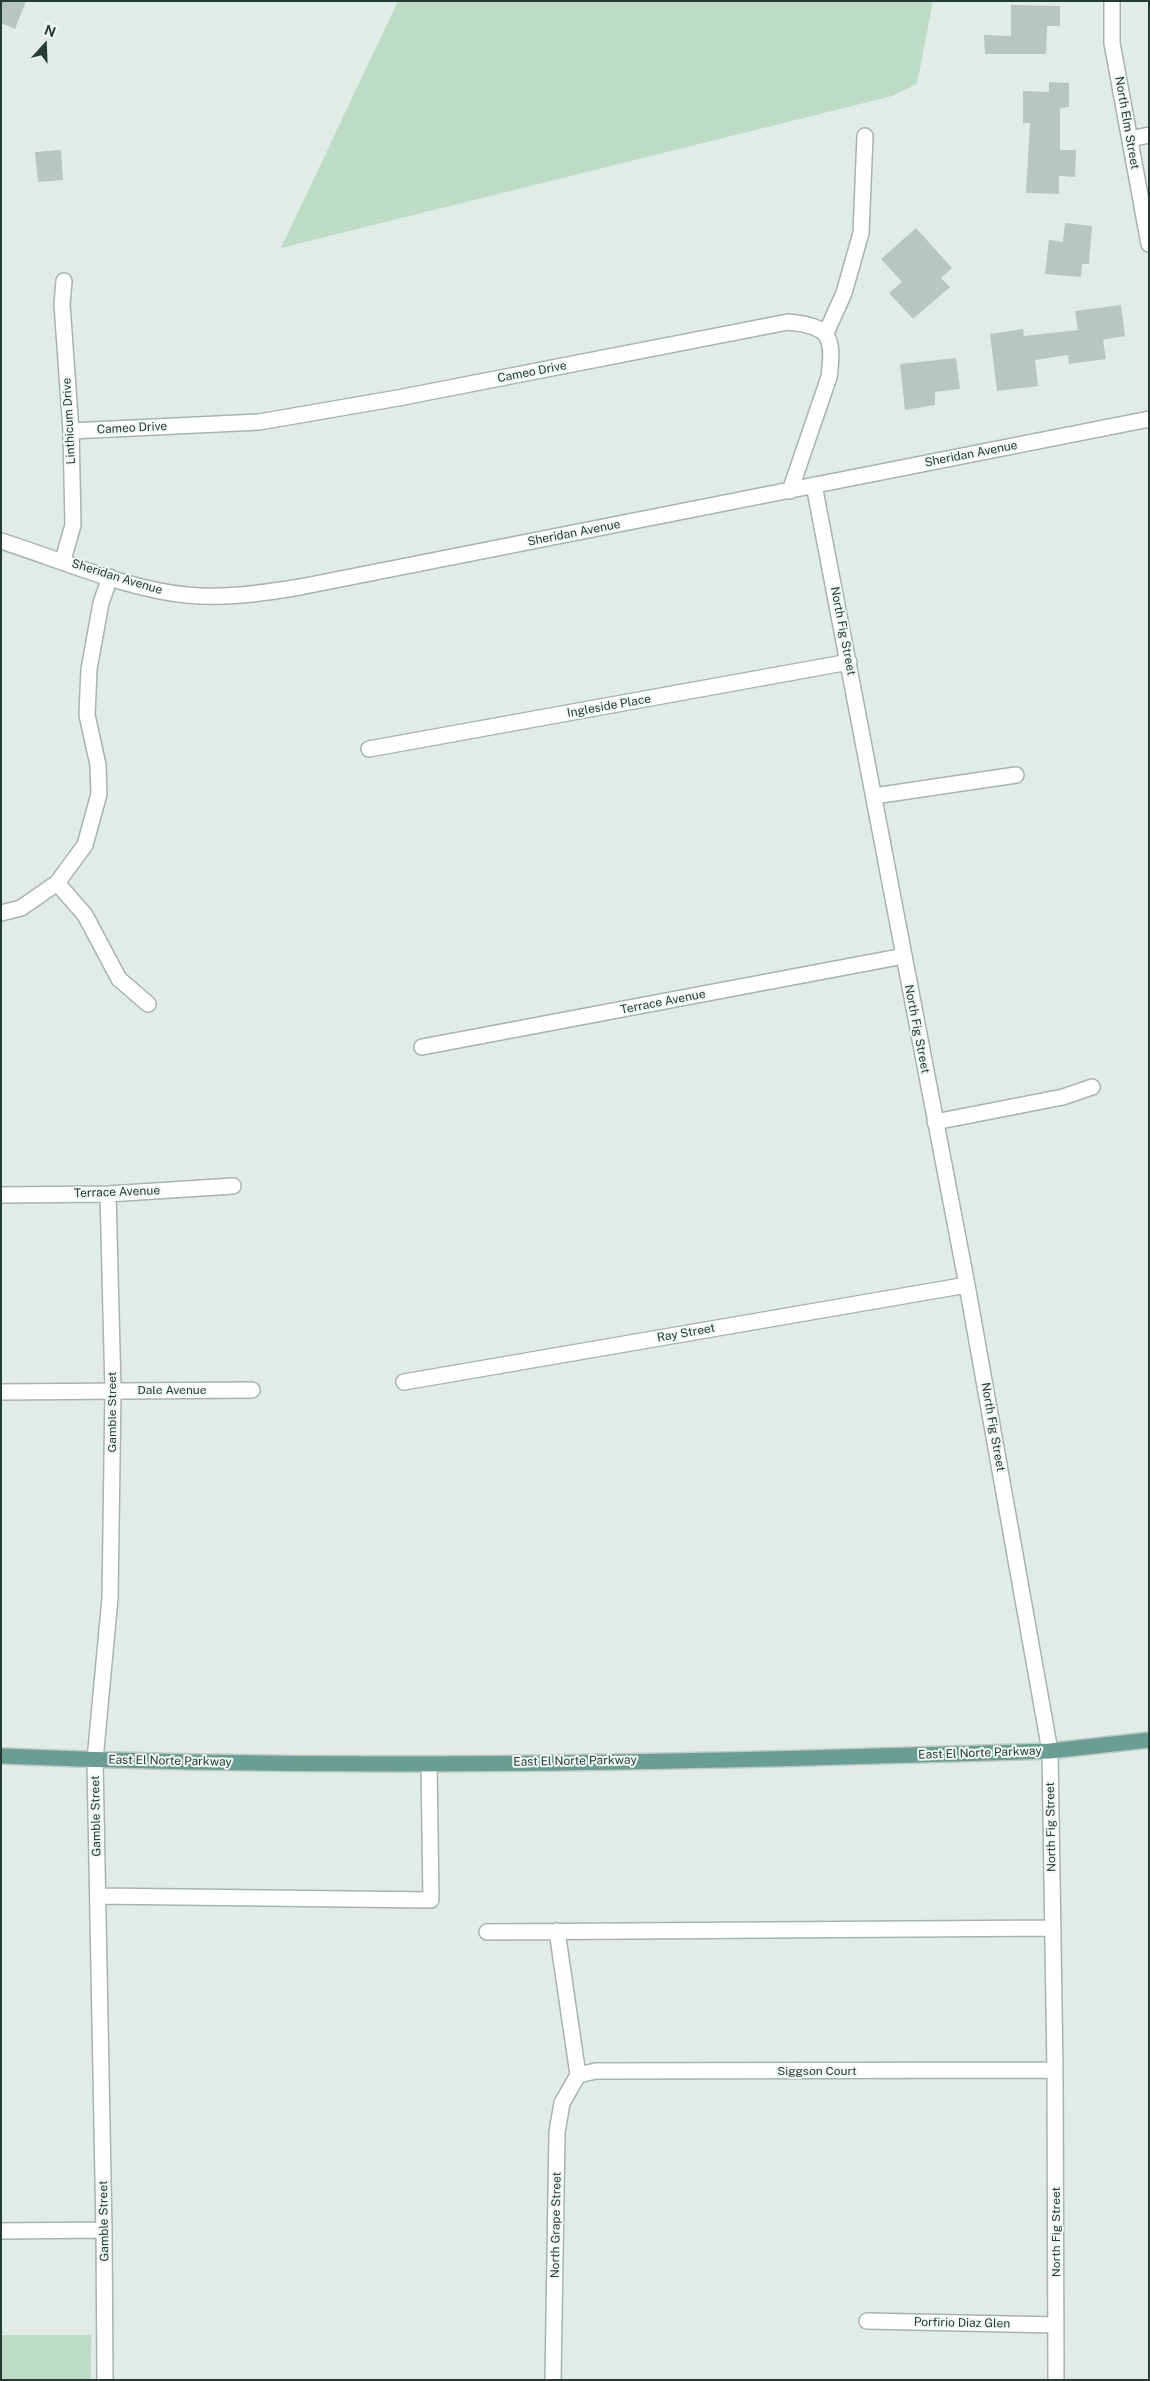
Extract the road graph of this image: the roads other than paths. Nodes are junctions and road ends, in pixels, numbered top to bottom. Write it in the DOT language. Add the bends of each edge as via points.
graph roads {
  1 [pos="1112,1"];
  2 [pos="1149,135"];
  3 [pos="865,136"];
  4 [pos="1130,139"];
  5 [pos="1149,244"];
  6 [pos="64,281"];
  7 [pos="826,333"];
  8 [pos="1149,419"];
  9 [pos="71,431"];
  10 [pos="814,485"];
  11 [pos="790,491"];
  12 [pos="1,541"];
  13 [pos="63,560"];
  14 [pos="110,577"];
  15 [pos="849,662"];
  16 [pos="369,749"];
  17 [pos="1016,774"];
  18 [pos="874,796"];
  19 [pos="57,883"];
  20 [pos="1,913"];
  21 [pos="904,956"];
  22 [pos="148,1004"];
  23 [pos="422,1047"];
  24 [pos="1092,1087"];
  25 [pos="936,1122"];
  26 [pos="233,1186"];
  27 [pos="108,1194"];
  28 [pos="1,1195"];
  29 [pos="967,1285"];
  30 [pos="404,1382"];
  31 [pos="113,1390"];
  32 [pos="252,1390"];
  33 [pos="1,1392"];
  34 [pos="1149,1740"];
  35 [pos="1050,1751"];
  36 [pos="1,1756"];
  37 [pos="95,1760"];
  38 [pos="429,1764"];
  39 [pos="98,1896"];
  40 [pos="1053,1928"];
  41 [pos="557,1931"];
  42 [pos="487,1932"];
  43 [pos="1056,2070"];
  44 [pos="578,2075"];
  45 [pos="104,2230"];
  46 [pos="1,2231"];
  47 [pos="868,2321"];
  48 [pos="1056,2325"];
  49 [pos="105,2380"];
  50 [pos="553,2380"];
  51 [pos="1056,2380"];
  1 -- 4 [label="street, North Elm Street" via="1112,43"];
  2 -- 4 [label="street"];
  3 -- 7 [label="street" via="861,233 844,293"];
  4 -- 5 [label="street, North Elm Street"];
  6 -- 9 [label="street, Linthicum Drive" via="62,304"];
  7 -- 9 [label="street, Cameo Drive" via="806,324 788,322 259,422"];
  7 -- 11 [label="street" via="832,344 829,377"];
  8 -- 10 [label="street, Sheridan Avenue"];
  9 -- 13 [label="street, Linthicum Drive" via="73,525"];
  10 -- 11 [label="street, Sheridan Avenue"];
  10 -- 15 [label="street, North Fig Street"];
  11 -- 14 [label="street, Sheridan Avenue" via="261,593 186,595"];
  12 -- 13 [label="street, Sheridan Avenue"];
  13 -- 14 [label="street, Sheridan Avenue"];
  14 -- 19 [label="street" via="101,604 90,668 87,715 98,764 99,794 85,845"];
  15 -- 16 [label="street, Ingleside Place"];
  15 -- 18 [label="street, North Fig Street"];
  17 -- 18 [label="street"];
  18 -- 21 [label="street, North Fig Street"];
  19 -- 20 [label="street" via="21,908"];
  19 -- 22 [label="street" via="85,916 119,979"];
  21 -- 23 [label="street, Terrace Avenue"];
  21 -- 25 [label="street, North Fig Street"];
  24 -- 25 [label="street" via="1063,1097"];
  25 -- 29 [label="street, North Fig Street"];
  26 -- 27 [label="street, Terrace Avenue"];
  27 -- 28 [label="street, Terrace Avenue"];
  27 -- 31 [label="street, Gamble Street"];
  29 -- 30 [label="street, Ray Street"];
  29 -- 35 [label="street, North Fig Street"];
  31 -- 32 [label="street, Dale Avenue"];
  31 -- 33 [label="street, Dale Avenue"];
  31 -- 37 [label="street, Gamble Street" via="110,1598"];
  34 -- 35 [label="main road, East El Norte Parkway"];
  35 -- 38 [label="main road, East El Norte Parkway"];
  35 -- 40 [label="street, North Fig Street"];
  36 -- 37 [label="main road, East El Norte Parkway"];
  37 -- 38 [label="main road, East El Norte Parkway"];
  37 -- 39 [label="street, Gamble Street"];
  38 -- 39 [label="street" via="431,1900"];
  39 -- 45 [label="street, Gamble Street"];
  40 -- 41 [label="street"];
  40 -- 43 [label="street, North Fig Street"];
  41 -- 42 [label="street"];
  41 -- 44 [label="street"];
  43 -- 44 [label="street, Siggson Court" via="606,2071"];
  43 -- 48 [label="street, North Fig Street"];
  44 -- 50 [label="street, North Grape Street" via="562,2103 557,2132"];
  45 -- 46 [label="street"];
  45 -- 49 [label="street, Gamble Street"];
  47 -- 48 [label="street, Porfirio Diaz Glen"];
  48 -- 51 [label="street, North Fig Street"];
}
